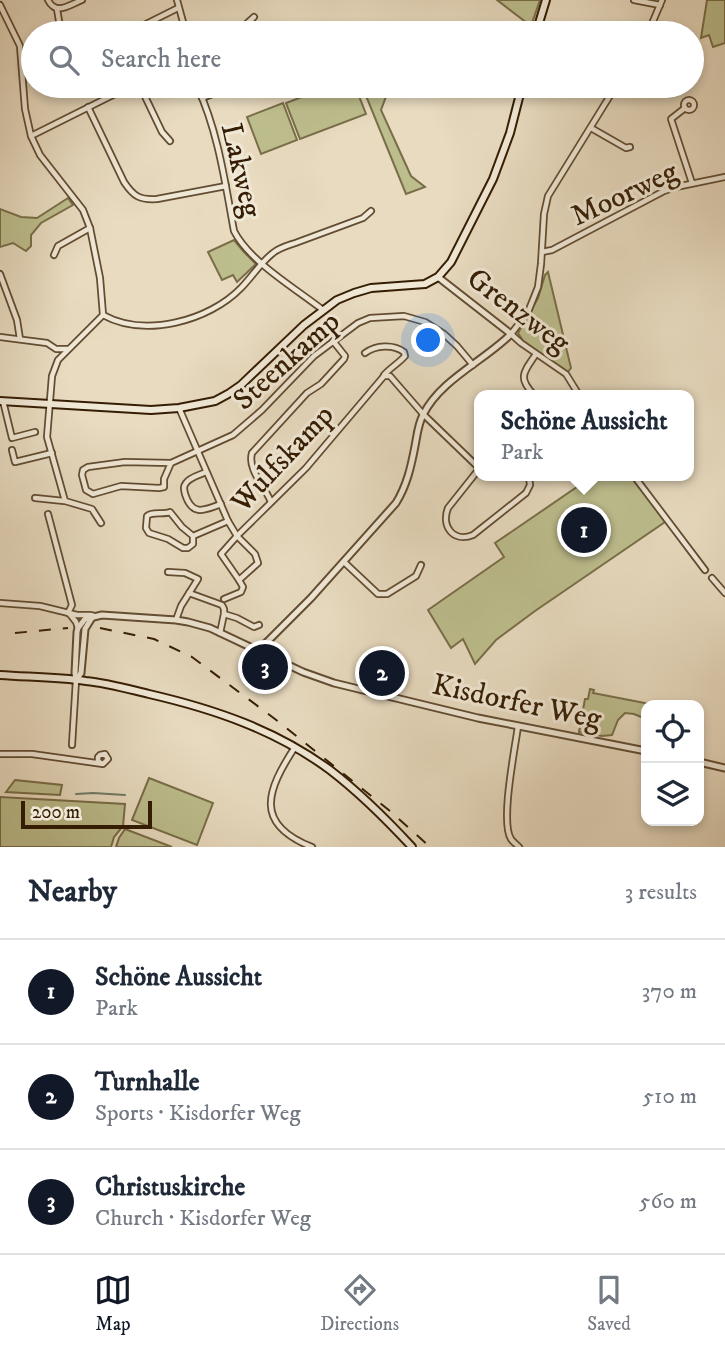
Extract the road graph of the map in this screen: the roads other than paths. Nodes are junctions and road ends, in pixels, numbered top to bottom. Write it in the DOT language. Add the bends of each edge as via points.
graph roads {
  1 [pos="48,0"];
  2 [pos="82,0"];
  3 [pos="177,0"];
  4 [pos="546,0"];
  5 [pos="634,0"];
  6 [pos="661,3"];
  7 [pos="0,5"];
  8 [pos="178,8"];
  9 [pos="57,9"];
  10 [pos="254,17"];
  11 [pos="59,21"];
  12 [pos="152,21"];
  13 [pos="182,21"];
  14 [pos="250,21"];
  15 [pos="540,21"];
  16 [pos="653,21"];
  17 [pos="21,55"];
  18 [pos="24,98"];
  19 [pos="107,98"];
  20 [pos="146,98"];
  21 [pos="202,98"];
  22 [pos="519,98"];
  23 [pos="610,98"];
  24 [pos="88,107"];
  25 [pos="685,108"];
  26 [pos="591,128"];
  27 [pos="31,136"];
  28 [pos="170,141"];
  29 [pos="630,147"];
  30 [pos="725,177"];
  31 [pos="692,183"];
  32 [pos="226,186"];
  33 [pos="371,211"];
  34 [pos="90,228"];
  35 [pos="542,252"];
  36 [pos="54,255"];
  37 [pos="263,264"];
  38 [pos="0,274"];
  39 [pos="438,277"];
  40 [pos="323,310"];
  41 [pos="103,315"];
  42 [pos="511,334"];
  43 [pos="0,337"];
  44 [pos="20,339"];
  45 [pos="333,341"];
  46 [pos="56,349"];
  47 [pos="69,349"];
  48 [pos="365,353"];
  49 [pos="536,354"];
  50 [pos="58,360"];
  51 [pos="473,366"];
  52 [pos="384,376"];
  53 [pos="529,390"];
  54 [pos="576,390"];
  55 [pos="2,401"];
  56 [pos="50,404"];
  57 [pos="179,408"];
  58 [pos="423,414"];
  59 [pos="35,432"];
  60 [pos="12,450"];
  61 [pos="198,452"];
  62 [pos="51,453"];
  63 [pos="171,463"];
  64 [pos="474,463"];
  65 [pos="206,472"];
  66 [pos="474,474"];
  67 [pos="530,481"];
  68 [pos="638,481"];
  69 [pos="35,498"];
  70 [pos="65,501"];
  71 [pos="271,503"];
  72 [pos="220,504"];
  73 [pos="48,514"];
  74 [pos="228,521"];
  75 [pos="101,523"];
  76 [pos="193,536"];
  77 [pos="237,536"];
  78 [pos="344,562"];
  79 [pos="421,565"];
  80 [pos="705,570"];
  81 [pos="168,572"];
  82 [pos="712,578"];
  83 [pos="239,580"];
  84 [pos="189,593"];
  85 [pos="725,593"];
  86 [pos="224,599"];
  87 [pos="0,603"];
  88 [pos="68,612"];
  89 [pos="224,614"];
  90 [pos="75,616"];
  91 [pos="92,618"];
  92 [pos="176,620"];
  93 [pos="82,621"];
  94 [pos="259,625"];
  95 [pos="82,629"];
  96 [pos="220,633"];
  97 [pos="260,651"];
  98 [pos="0,675"];
  99 [pos="76,680"];
  100 [pos="518,726"];
  101 [pos="72,745"];
  102 [pos="295,747"];
  103 [pos="641,750"];
  104 [pos="0,754"];
  105 [pos="703,763"];
  106 [pos="101,764"];
  107 [pos="725,768"];
  108 [pos="312,847"];
  109 [pos="412,847"];
  110 [pos="519,847"];
  1 -- 9 [label="street"];
  2 -- 9 [label="street"];
  3 -- 8 [label="street"];
  4 -- 15 [label="main road"];
  5 -- 6 [label="street"];
  6 -- 16 [label="street"];
  7 -- 17 [label="street"];
  8 -- 12 [label="street"];
  8 -- 13 [label="street"];
  9 -- 11 [label="street"];
  10 -- 14 [label="street"];
  18 -- 27 [label="street"];
  19 -- 24 [label="street"];
  20 -- 28 [label="street"];
  21 -- 32 [label="street, Lakweg"];
  22 -- 39 [label="main road" via="493,179 452,262"];
  23 -- 26 [label="street"];
  24 -- 27 [label="street"];
  24 -- 32 [label="street" via="124,183 138,197 157,199"];
  25 -- 31 [label="street" via="671,118"];
  26 -- 29 [label="street"];
  26 -- 35 [label="street" via="548,196"];
  27 -- 34 [label="street" via="40,155 83,210"];
  30 -- 31 [label="street, Moorweg"];
  31 -- 35 [label="street, Moorweg" via="664,191"];
  32 -- 37 [label="street, Lakweg" via="234,231 245,249"];
  33 -- 37 [label="street" via="275,251"];
  34 -- 36 [label="street" via="58,246"];
  34 -- 41 [label="street"];
  35 -- 42 [label="street" via="538,287 528,312"];
  37 -- 40 [label="street, Lakweg"];
  37 -- 41 [label="street" via="226,301 189,320 138,325"];
  38 -- 44 [label="street"];
  39 -- 40 [label="main road" via="425,284 371,288"];
  39 -- 42 [label="street, Grenzweg"];
  40 -- 57 [label="main road" via="228,394"];
  41 -- 47 [label="street"];
  42 -- 49 [label="street, Grenzweg"];
  42 -- 51 [label="street"];
  43 -- 44 [label="street"];
  44 -- 46 [label="street"];
  45 -- 51 [label="street, Steenkamp" via="370,318 404,316 433,326"];
  45 -- 61 [label="street, Steenkamp" via="233,435"];
  45 -- 71 [label="street" via="344,359 252,453 251,466"];
  46 -- 47 [label="street"];
  46 -- 50 [label="street"];
  47 -- 50 [label="street"];
  48 -- 52 [label="street, Wulfskamp" via="391,346 404,352"];
  49 -- 53 [label="street" via="524,373"];
  49 -- 54 [label="street, Grenzweg" via="566,374"];
  50 -- 56 [label="street"];
  51 -- 58 [label="street" via="444,387"];
  52 -- 58 [label="street" via="397,382"];
  52 -- 71 [label="street, Wulfskamp"];
  55 -- 56 [label="main road"];
  55 -- 59 [label="street" via="12,438"];
  56 -- 57 [label="main road"];
  56 -- 62 [label="street" via="47,437"];
  57 -- 61 [label="street, Wulfskamp"];
  58 -- 64 [label="street"];
  58 -- 78 [label="street" via="404,491"];
  60 -- 62 [label="street" via="15,462"];
  61 -- 63 [label="street, Steenkamp"];
  61 -- 65 [label="street, Wulfskamp"];
  62 -- 70 [label="street"];
  63 -- 63 [label="street" via="125,462 88,467 82,475 91,494 121,486 164,487"];
  65 -- 72 [label="street, Wulfskamp"];
  65 -- 72 [label="street" via="185,486 189,505 202,510"];
  66 -- 67 [label="street" via="445,516 458,538 473,535 526,494"];
  68 -- 80 [label="street"];
  69 -- 70 [label="street"];
  70 -- 75 [label="street" via="92,509"];
  71 -- 77 [label="street, Wulfskamp"];
  72 -- 74 [label="street, Wulfskamp"];
  73 -- 88 [label="street" via="72,606"];
  74 -- 76 [label="street"];
  74 -- 77 [label="street, Wulfskamp"];
  76 -- 76 [label="street" via="170,512 147,516 149,533 183,548 193,544"];
  77 -- 83 [label="street" via="221,554"];
  77 -- 83 [label="street" via="258,563"];
  78 -- 79 [label="street" via="382,595 416,576"];
  78 -- 97 [label="street"];
  81 -- 84 [label="street" via="198,579"];
  82 -- 85 [label="street"];
  83 -- 86 [label="street" via="241,592"];
  84 -- 89 [label="street" via="222,605"];
  84 -- 92 [label="street"];
  87 -- 88 [label="street"];
  88 -- 90 [label="street"];
  89 -- 94 [label="street"];
  89 -- 96 [label="street"];
  90 -- 91 [label="street"];
  90 -- 93 [label="street"];
  90 -- 95 [label="street"];
  91 -- 92 [label="street, Kisdorfer Weg"];
  91 -- 93 [label="street"];
  91 -- 95 [label="street"];
  92 -- 96 [label="street, Kisdorfer Weg"];
  93 -- 95 [label="street"];
  95 -- 99 [label="street"];
  96 -- 97 [label="street, Kisdorfer Weg"];
  97 -- 100 [label="street, Kisdorfer Weg" via="334,683"];
  98 -- 99 [label="main road"];
  99 -- 101 [label="street"];
  99 -- 102 [label="main road" via="212,710"];
  100 -- 103 [label="street, Kisdorfer Weg"];
  100 -- 110 [label="street" via="508,821 510,838"];
  102 -- 108 [label="street" via="273,786 272,815 289,836"];
  102 -- 109 [label="main road" via="360,795"];
  104 -- 106 [label="street"];
  105 -- 107 [label="street"];
}
